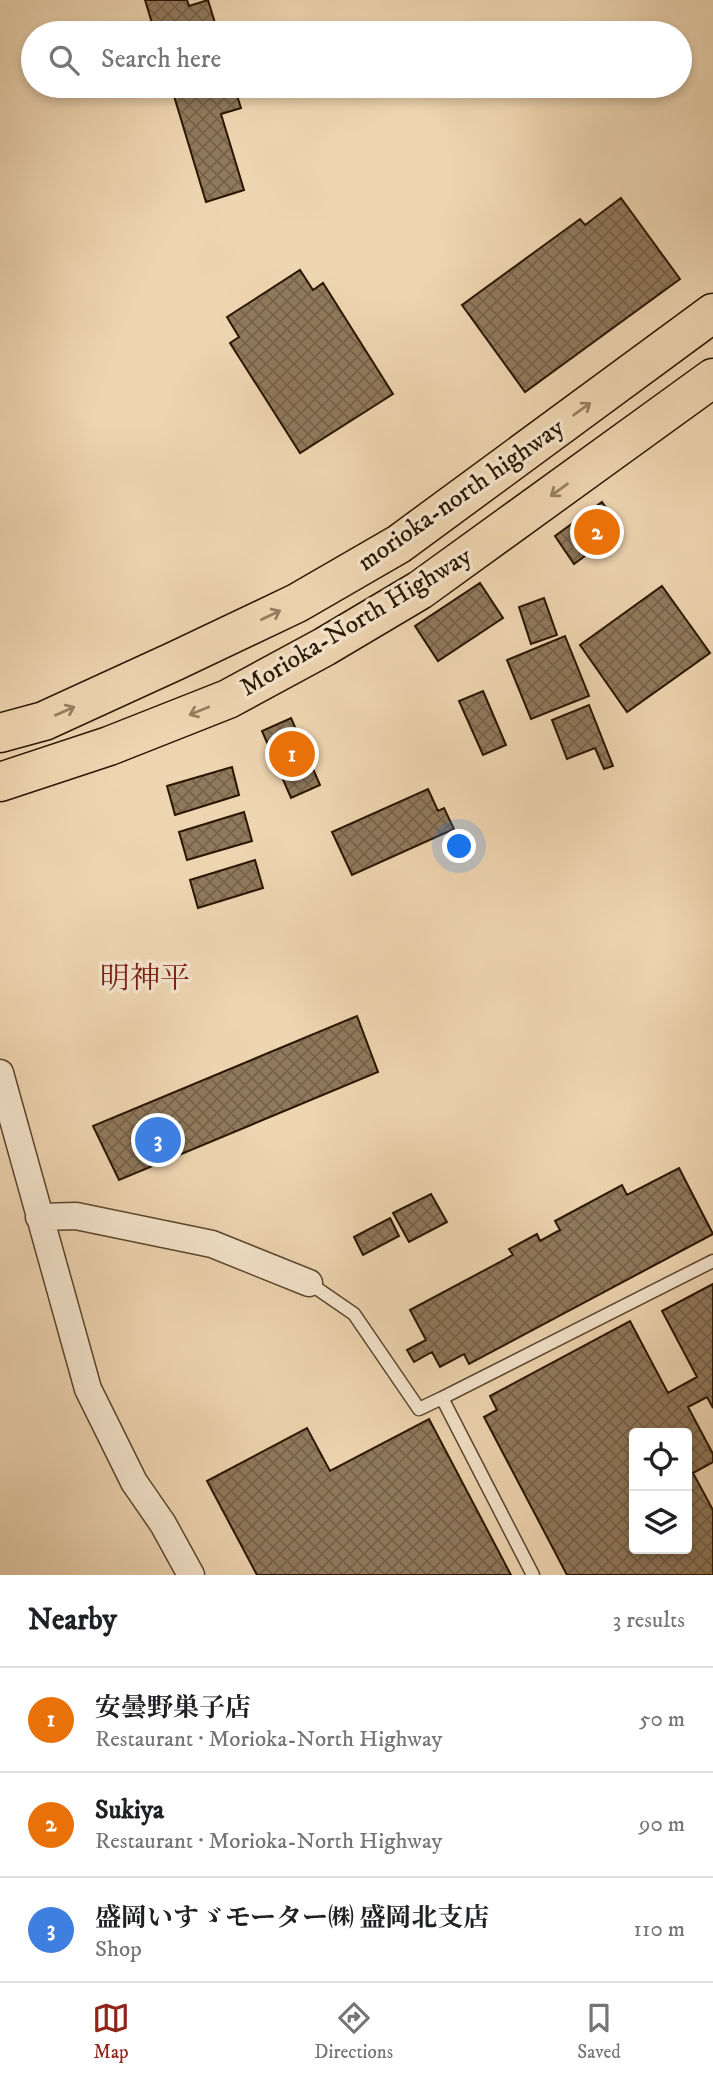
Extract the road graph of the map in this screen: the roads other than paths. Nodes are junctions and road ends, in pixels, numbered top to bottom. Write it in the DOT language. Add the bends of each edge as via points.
graph roads {
  1 [pos="713,313"];
  2 [pos="713,378"];
  3 [pos="0,733"];
  4 [pos="0,782"];
  5 [pos="0,1073"];
  6 [pos="39,1217"];
  7 [pos="713,1261"];
  8 [pos="309,1283"];
  9 [pos="442,1398"];
  10 [pos="191,1575"];
  11 [pos="533,1575"];
  3 -- 1 [label="highway, morioka-north highway, one-way" via="44,720 175,661 297,603 388,550"];
  2 -- 4 [label="highway, Morioka-North Highway, one-way" via="420,590 324,647 228,699 110,746"];
  5 -- 6 [label="street"];
  6 -- 8 [label="street" via="76,1216 212,1244"];
  6 -- 10 [label="street" via="88,1390 134,1482"];
  7 -- 9 [label="lane"];
  8 -- 9 [label="lane" via="354,1314 419,1409"];
  9 -- 11 [label="lane"];
}
